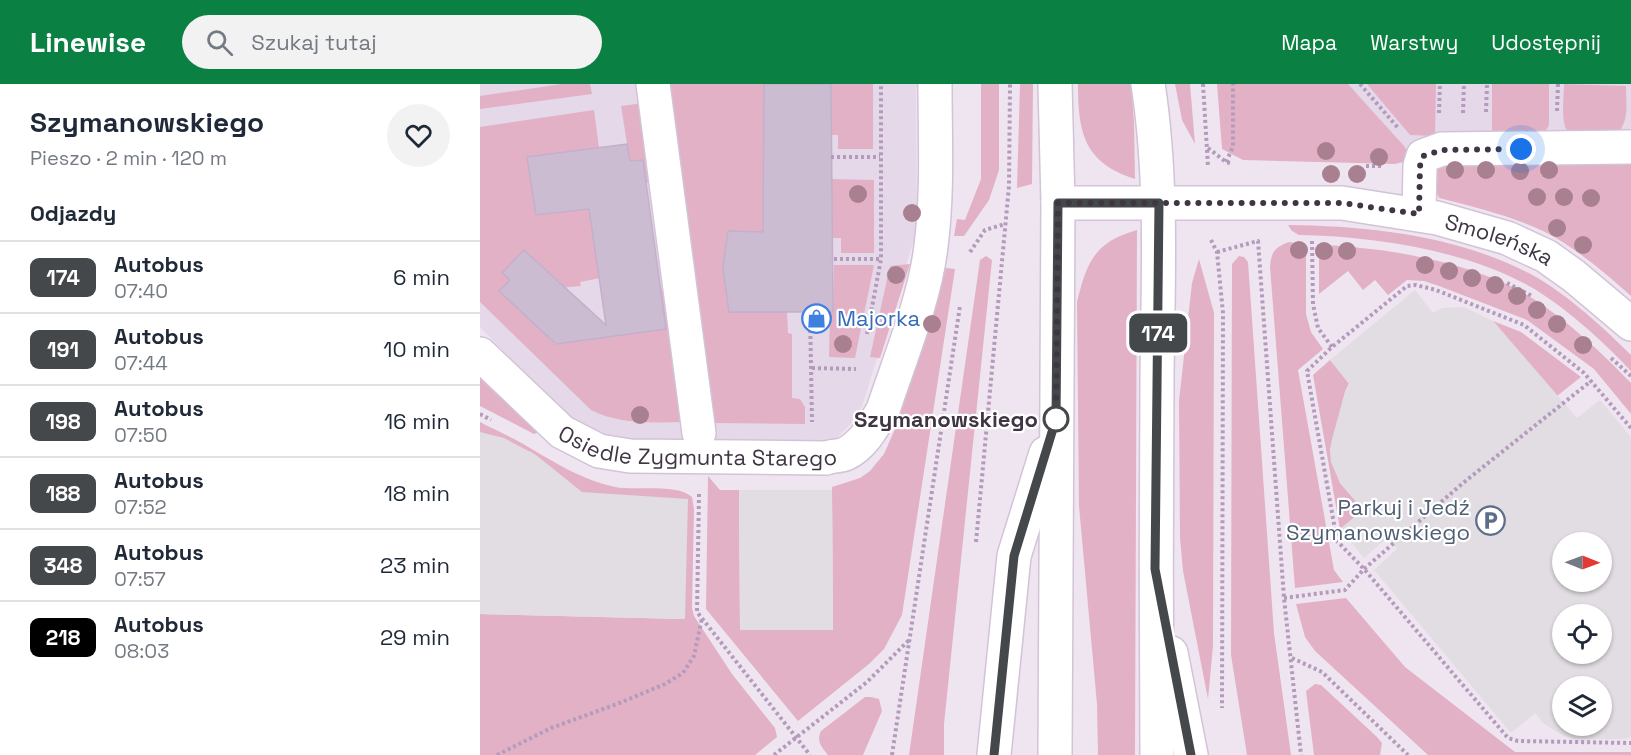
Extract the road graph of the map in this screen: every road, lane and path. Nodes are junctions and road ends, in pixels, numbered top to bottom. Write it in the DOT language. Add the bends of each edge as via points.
graph roads {
  1 [pos="653,84"];
  2 [pos="881,84"];
  3 [pos="935,84"];
  4 [pos="1010,84"];
  5 [pos="1054,84"];
  6 [pos="1148,84"];
  7 [pos="1203,84"];
  8 [pos="1233,84"];
  9 [pos="1360,84"];
  10 [pos="1464,84"];
  11 [pos="1463,99"];
  12 [pos="1631,147"];
  13 [pos="1208,148"];
  14 [pos="1423,156"];
  15 [pos="831,157"];
  16 [pos="880,157"];
  17 [pos="1058,203"];
  18 [pos="1159,203"];
  19 [pos="1209,203"];
  20 [pos="1419,214"];
  21 [pos="1005,224"];
  22 [pos="1268,240"];
  23 [pos="1304,240"];
  24 [pos="1258,241"];
  25 [pos="931,248"];
  26 [pos="1218,252"];
  27 [pos="834,259"];
  28 [pos="881,259"];
  29 [pos="1506,282"];
  30 [pos="1537,298"];
  31 [pos="960,302"];
  32 [pos="810,312"];
  33 [pos="1631,324"];
  34 [pos="866,336"];
  35 [pos="1332,347"];
  36 [pos="1605,353"];
  37 [pos="480,354"];
  38 [pos="1631,376"];
  39 [pos="1591,381"];
  40 [pos="1056,419"];
  41 [pos="1631,428"];
  42 [pos="812,432"];
  43 [pos="699,445"];
  44 [pos="978,518"];
  45 [pos="1155,569"];
  46 [pos="1364,569"];
  47 [pos="1284,598"];
  48 [pos="702,618"];
  49 [pos="909,639"];
  50 [pos="1292,658"];
  51 [pos="1222,709"];
  52 [pos="796,736"];
  53 [pos="1631,743"];
  54 [pos="1407,754"];
  55 [pos="497,755"];
  56 [pos="774,755"];
  57 [pos="810,755"];
  58 [pos="892,755"];
  59 [pos="994,755"];
  60 [pos="1055,755"];
  61 [pos="1157,755"];
  62 [pos="1191,755"];
  63 [pos="1301,755"];
  1 -- 43 [label="street, Osiedle Zygmunta Starego"];
  2 -- 16 [label="path"];
  3 -- 25 [label="street, Osiedle Zygmunta Starego"];
  4 -- 21 [label="path" via="1011,148"];
  5 -- 17 [label="street"];
  6 -- 18 [label="street"];
  7 -- 13 [label="path"];
  8 -- 13 [label="path" via="1233,147 1226,162"];
  9 -- 14 [label="path"];
  10 -- 11 [label="path"];
  12 -- 14 [label="street" via="1442,150"];
  13 -- 19 [label="path"];
  14 -- 20 [label="street"];
  15 -- 16 [label="path"];
  16 -- 28 [label="path"];
  17 -- 18 [label="street, Smoleńska"];
  17 -- 40 [label="street"];
  18 -- 19 [label="street, Smoleńska"];
  18 -- 45 [label="street"];
  19 -- 20 [label="street, Smoleńska" via="1342,203"];
  19 -- 26 [label="path" via="1211,242"];
  20 -- 33 [label="street, Smoleńska" via="1507,238 1546,256"];
  21 -- 25 [label="path" via="985,230 968,255"];
  21 -- 44 [label="path"];
  22 -- 24 [label="path"];
  23 -- 35 [label="path" via="1312,240 1312,304 1318,328"];
  24 -- 26 [label="path"];
  24 -- 47 [label="path"];
  25 -- 43 [label="street, Osiedle Zygmunta Starego" via="923,286 883,410 873,428 846,454 826,458"];
  26 -- 51 [label="path" via="1223,313"];
  27 -- 28 [label="path"];
  28 -- 34 [label="path"];
  29 -- 30 [label="path"];
  31 -- 49 [label="path"];
  32 -- 42 [label="path"];
  35 -- 39 [label="path" via="1407,286 1416,285 1524,326"];
  35 -- 46 [label="path" via="1307,371 1337,541"];
  36 -- 38 [label="path"];
  37 -- 43 [label="street, Osiedle Zygmunta Starego" via="562,432 599,451 630,456"];
  39 -- 41 [label="path"];
  39 -- 46 [label="path" via="1483,466"];
  40 -- 59 [label="street" via="1014,556"];
  40 -- 60 [label="street"];
  43 -- 48 [label="path" via="697,612"];
  45 -- 61 [label="street"];
  45 -- 62 [label="street"];
  46 -- 47 [label="path" via="1345,590"];
  46 -- 53 [label="path" via="1508,738"];
  47 -- 50 [label="path"];
  48 -- 52 [label="path"];
  48 -- 55 [label="path" via="694,656 683,673 646,692 550,728"];
  49 -- 52 [label="path" via="867,682"];
  49 -- 58 [label="path"];
  50 -- 54 [label="path" via="1322,672"];
  50 -- 63 [label="path"];
  52 -- 56 [label="path"];
  52 -- 57 [label="path"];
}
